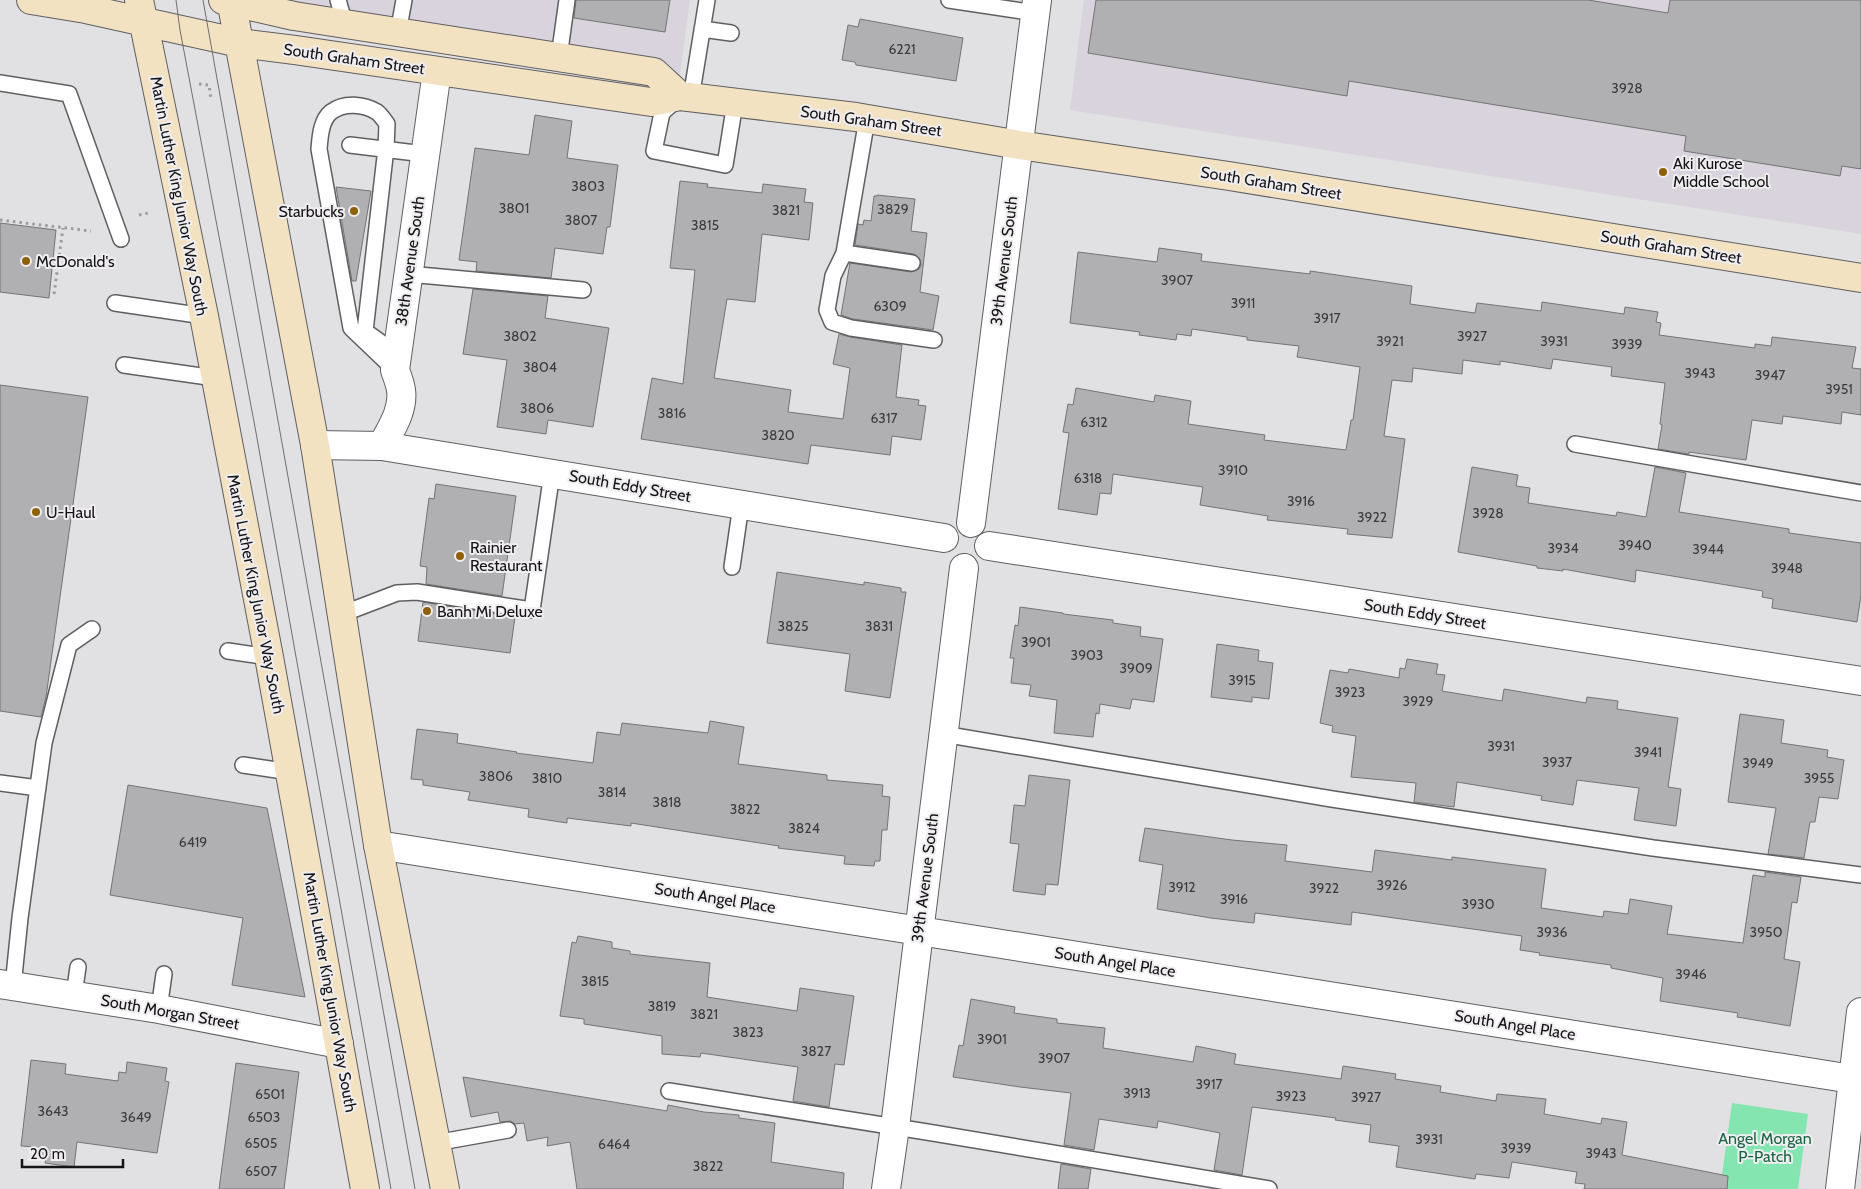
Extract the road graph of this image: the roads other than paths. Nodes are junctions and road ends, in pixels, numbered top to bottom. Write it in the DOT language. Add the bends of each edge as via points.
graph roads {
  1 [pos="31,0"];
  2 [pos="229,0"];
  3 [pos="404,0"];
  4 [pos="567,0"];
  5 [pos="707,0"];
  6 [pos="948,0"];
  7 [pos="1036,6"];
  8 [pos="142,11"];
  9 [pos="342,12"];
  10 [pos="702,29"];
  11 [pos="731,33"];
  12 [pos="398,34"];
  13 [pos="240,43"];
  14 [pos="559,57"];
  15 [pos="437,71"];
  16 [pos="0,83"];
  17 [pos="685,97"];
  18 [pos="735,103"];
  19 [pos="867,118"];
  20 [pos="1019,144"];
  21 [pos="350,145"];
  22 [pos="386,148"];
  23 [pos="424,154"];
  24 [pos="121,239"];
  25 [pos="844,253"];
  26 [pos="912,263"];
  27 [pos="408,274"];
  28 [pos="1861,278"];
  29 [pos="583,290"];
  30 [pos="115,303"];
  31 [pos="204,316"];
  32 [pos="934,340"];
  33 [pos="124,365"];
  34 [pos="398,371"];
  35 [pos="215,378"];
  36 [pos="1575,444"];
  37 [pos="315,445"];
  38 [pos="382,446"];
  39 [pos="552,473"];
  40 [pos="1861,493"];
  41 [pos="741,504"];
  42 [pos="971,523"];
  43 [pos="944,538"];
  44 [pos="989,546"];
  45 [pos="732,567"];
  46 [pos="964,568"];
  47 [pos="342,614"];
  48 [pos="92,629"];
  49 [pos="228,651"];
  50 [pos="268,657"];
  51 [pos="1861,681"];
  52 [pos="943,734"];
  53 [pos="243,765"];
  54 [pos="290,772"];
  55 [pos="0,783"];
  56 [pos="38,788"];
  57 [pos="378,845"];
  58 [pos="1861,875"];
  59 [pos="918,930"];
  60 [pos="78,967"];
  61 [pos="164,974"];
  62 [pos="6,985"];
  63 [pos="74,995"];
  64 [pos="159,1009"];
  65 [pos="1860,1027"];
  66 [pos="338,1044"];
  67 [pos="1852,1079"];
  68 [pos="669,1091"];
  69 [pos="895,1127"];
  70 [pos="508,1130"];
  71 [pos="435,1143"];
  72 [pos="365,1189"];
  73 [pos="445,1189"];
  74 [pos="886,1189"];
  75 [pos="1269,1189"];
  76 [pos="1840,1189"];
  1 -- 8 [label="main road, South Graham Street" via="86,9"];
  2 -- 9 [label="main road, South Graham Street" via="294,16"];
  2 -- 13 [label="main road"];
  3 -- 12 [label="lane"];
  4 -- 14 [label="lane"];
  5 -- 10 [label="lane"];
  6 -- 7 [label="lane"];
  7 -- 20 [label="street, 39th Avenue South"];
  8 -- 13 [label="main road, South Graham Street"];
  8 -- 31 [label="main road, Martin Luther King Junior Way South"];
  9 -- 12 [label="main road, South Graham Street"];
  10 -- 11 [label="lane"];
  10 -- 17 [label="lane"];
  12 -- 14 [label="main road, South Graham Street"];
  13 -- 15 [label="main road, South Graham Street"];
  13 -- 37 [label="main road"];
  14 -- 17 [label="main road, South Graham Street" via="654,72"];
  15 -- 17 [label="main road, South Graham Street" via="651,102"];
  15 -- 23 [label="street, 38th Avenue South"];
  16 -- 24 [label="lane" via="69,94"];
  17 -- 18 [label="main road, South Graham Street"];
  17 -- 18 [label="lane" via="662,113 654,151 725,165"];
  18 -- 19 [label="main road, South Graham Street"];
  19 -- 20 [label="main road, South Graham Street"];
  19 -- 25 [label="lane"];
  20 -- 28 [label="main road, South Graham Street"];
  20 -- 42 [label="street, 39th Avenue South"];
  21 -- 22 [label="lane"];
  22 -- 23 [label="lane"];
  22 -- 34 [label="lane" via="365,331"];
  22 -- 34 [label="lane" via="387,124 378,113 361,106 348,105 331,112 321,130 319,149 351,328"];
  23 -- 27 [label="street, 38th Avenue South"];
  25 -- 26 [label="lane"];
  25 -- 32 [label="lane" via="834,276 827,310 832,322 851,328"];
  27 -- 29 [label="lane"];
  27 -- 34 [label="street, 38th Avenue South"];
  30 -- 31 [label="lane"];
  31 -- 35 [label="main road, Martin Luther King Junior Way South"];
  33 -- 35 [label="lane"];
  34 -- 38 [label="street, 38th Avenue South" via="400,407"];
  35 -- 50 [label="main road, Martin Luther King Junior Way South"];
  36 -- 40 [label="lane"];
  37 -- 38 [label="street, South Eddy Street"];
  37 -- 47 [label="main road"];
  38 -- 39 [label="street, South Eddy Street"];
  39 -- 41 [label="street, South Eddy Street"];
  39 -- 47 [label="lane" via="532,610 417,592 397,592"];
  41 -- 43 [label="street, South Eddy Street"];
  41 -- 45 [label="lane"];
  42 -- 43 [label="street" via="953,526"];
  42 -- 44 [label="street" via="987,535"];
  43 -- 46 [label="street" via="944,552 953,564"];
  44 -- 46 [label="street" via="986,558 980,564"];
  44 -- 51 [label="street, South Eddy Street"];
  46 -- 52 [label="street, 39th Avenue South"];
  47 -- 57 [label="main road"];
  48 -- 56 [label="lane" via="69,645 44,743"];
  49 -- 50 [label="lane"];
  50 -- 54 [label="main road, Martin Luther King Junior Way South"];
  52 -- 58 [label="lane" via="1390,808 1653,848"];
  52 -- 59 [label="street, 39th Avenue South"];
  53 -- 54 [label="lane"];
  54 -- 66 [label="main road, Martin Luther King Junior Way South"];
  55 -- 56 [label="lane"];
  56 -- 62 [label="lane" via="20,918"];
  57 -- 59 [label="street, South Angel Place"];
  57 -- 71 [label="main road"];
  59 -- 67 [label="street, South Angel Place"];
  59 -- 69 [label="street, 39th Avenue South"];
  60 -- 63 [label="lane"];
  61 -- 64 [label="lane"];
  62 -- 63 [label="street, South Morgan Street"];
  63 -- 64 [label="street, South Morgan Street"];
  64 -- 66 [label="street, South Morgan Street"];
  65 -- 67 [label="street"];
  66 -- 72 [label="main road, Martin Luther King Junior Way South"];
  67 -- 76 [label="street"];
  68 -- 69 [label="lane"];
  69 -- 74 [label="street, 39th Avenue South"];
  69 -- 75 [label="lane"];
  70 -- 71 [label="lane"];
  71 -- 73 [label="main road"];
}
